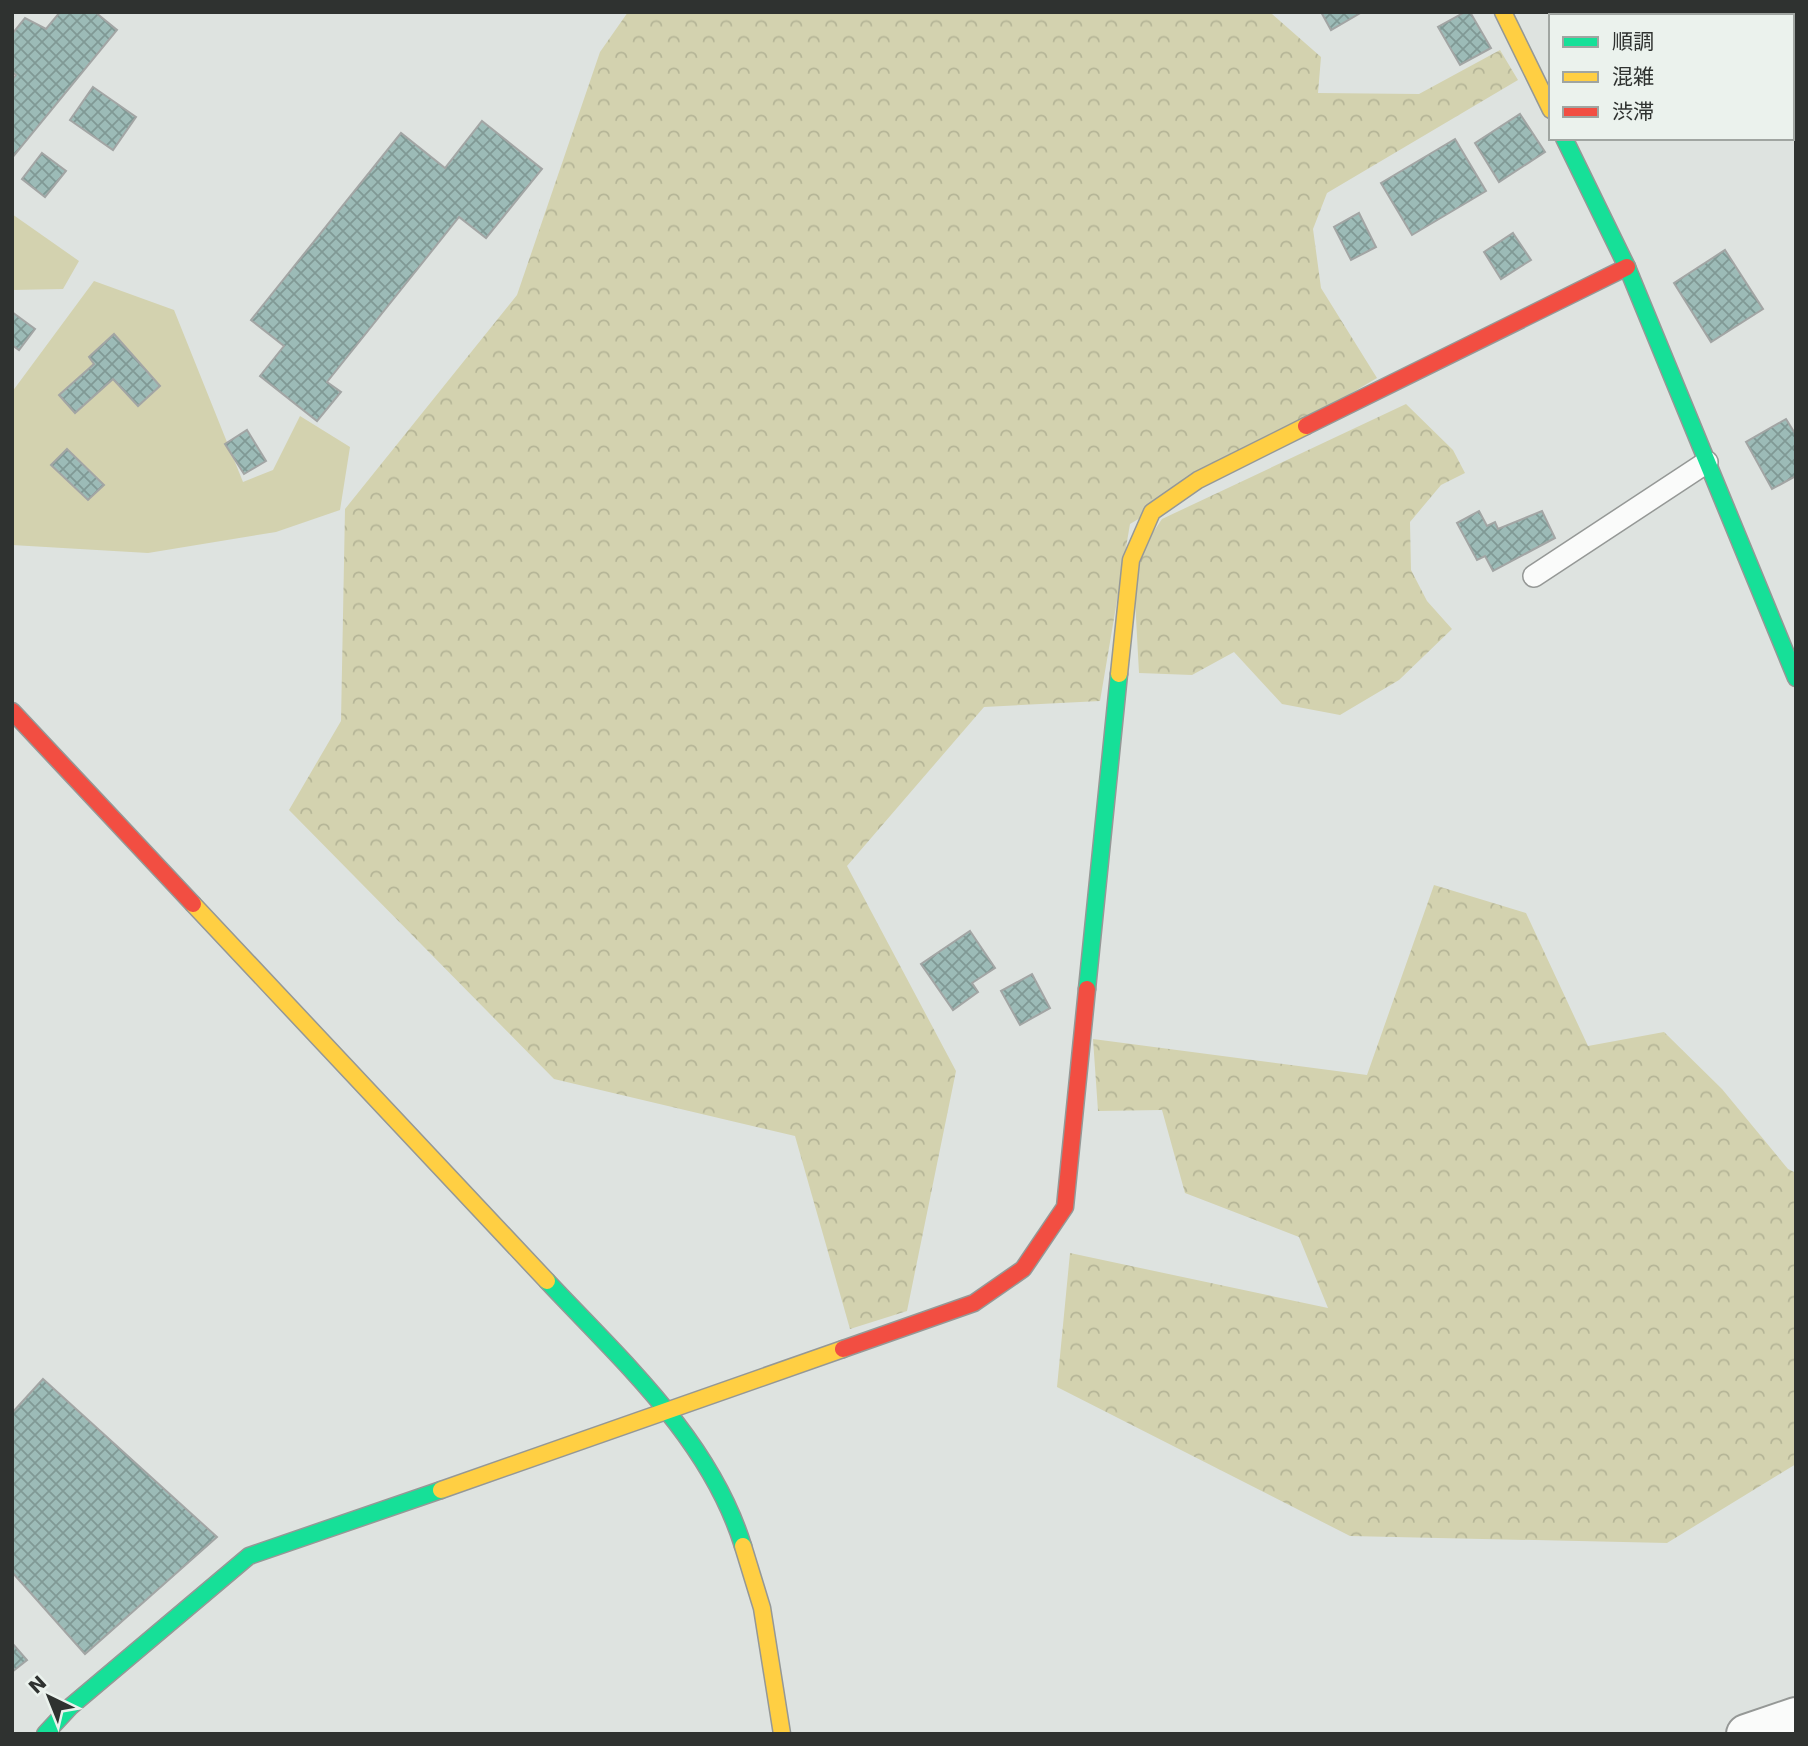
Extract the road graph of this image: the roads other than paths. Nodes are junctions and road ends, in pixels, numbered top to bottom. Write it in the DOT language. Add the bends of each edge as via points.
graph roads {
  1 [pos="1503,12"];
  2 [pos="1549,106"];
  3 [pos="1565,140"];
  4 [pos="1627,268"];
  5 [pos="1707,462"];
  6 [pos="1534,576"];
  7 [pos="1796,678"];
  8 [pos="12,711"];
  9 [pos="667,1412"];
  10 [pos="1796,1717"];
  11 [pos="45,1734"];
  12 [pos="782,1734"];
  13 [pos="1746,1734"];
  1 -- 2 [label="street"];
  3 -- 4 [label="street"];
  4 -- 5 [label="street"];
  4 -- 9 [label="street" via="1198,480 1152,512 1131,560 1065,1207 1023,1269 974,1303"];
  5 -- 6 [label="lane"];
  5 -- 7 [label="street"];
  8 -- 9 [label="street"];
  9 -- 11 [label="street" via="249,1556 70,1707"];
  9 -- 12 [label="street" via="704,1461 736,1523 762,1608"];
  10 -- 13 [label="street"];
}
